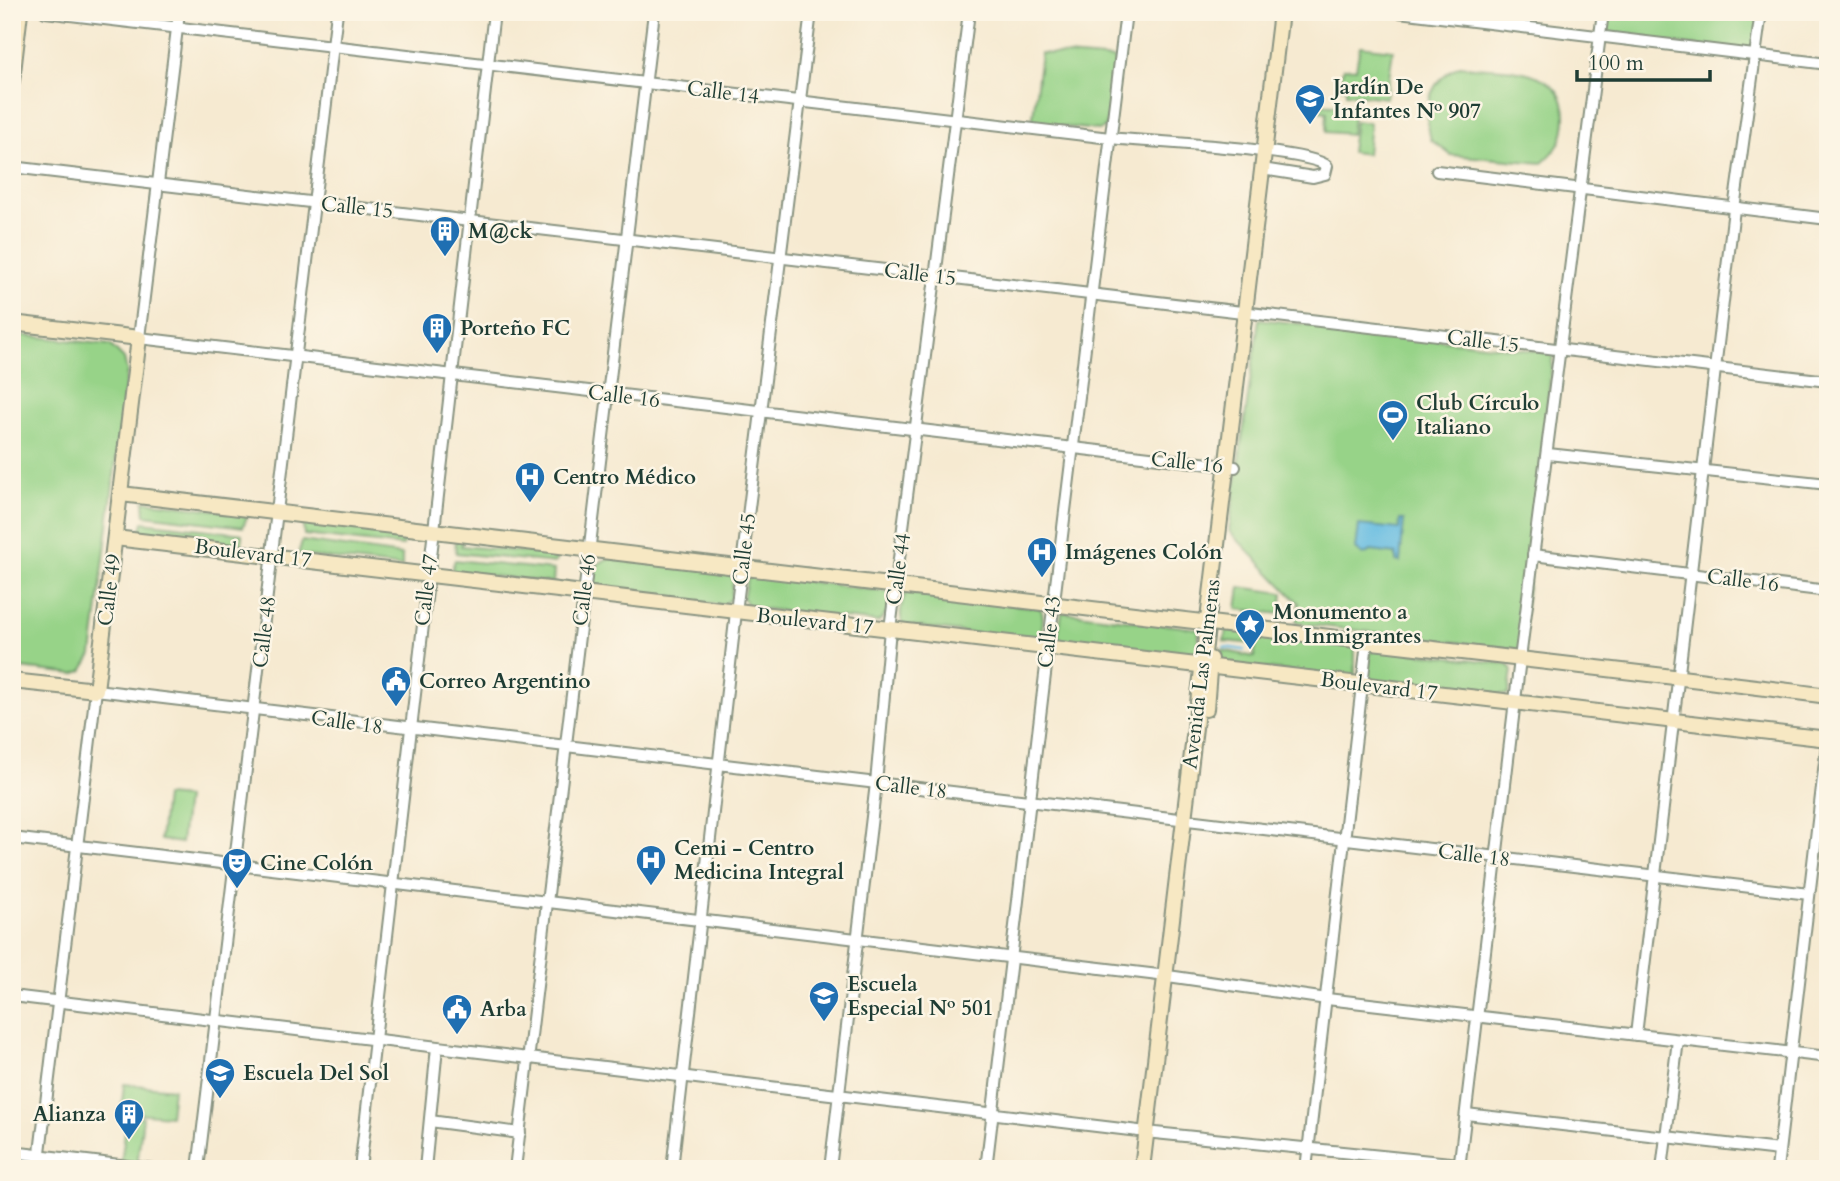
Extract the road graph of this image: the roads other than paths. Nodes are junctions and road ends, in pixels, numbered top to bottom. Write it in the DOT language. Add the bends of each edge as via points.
graph roads {
  1 [pos="20,12"];
  2 [pos="45,12"];
  3 [pos="180,12"];
  4 [pos="337,12"];
  5 [pos="494,12"];
  6 [pos="654,12"];
  7 [pos="811,12"];
  8 [pos="969,12"];
  9 [pos="1126,12"];
  10 [pos="1281,12"];
  11 [pos="1288,12"];
  12 [pos="1399,12"];
  13 [pos="1603,12"];
  14 [pos="1761,12"];
  15 [pos="1447,15"];
  16 [pos="178,28"];
  17 [pos="1601,35"];
  18 [pos="332,47"];
  19 [pos="1757,53"];
  20 [pos="1828,64"];
  21 [pos="488,65"];
  22 [pos="12,81"];
  23 [pos="646,83"];
  24 [pos="800,101"];
  25 [pos="957,119"];
  26 [pos="1110,138"];
  27 [pos="1268,153"];
  28 [pos="12,167"];
  29 [pos="1266,170"];
  30 [pos="1437,171"];
  31 [pos="158,183"];
  32 [pos="1581,187"];
  33 [pos="315,202"];
  34 [pos="1734,209"];
  35 [pos="470,219"];
  36 [pos="1828,219"];
  37 [pos="626,238"];
  38 [pos="780,256"];
  39 [pos="935,276"];
  40 [pos="1091,292"];
  41 [pos="1248,313"];
  42 [pos="12,323"];
  43 [pos="139,338"];
  44 [pos="1560,351"];
  45 [pos="296,356"];
  46 [pos="1716,368"];
  47 [pos="453,377"];
  48 [pos="1828,382"];
  49 [pos="608,393"];
  50 [pos="761,412"];
  51 [pos="917,430"];
  52 [pos="1073,449"];
  53 [pos="1548,454"];
  54 [pos="1230,467"];
  55 [pos="1705,469"];
  56 [pos="1828,484"];
  57 [pos="121,494"];
  58 [pos="279,512"];
  59 [pos="434,529"];
  60 [pos="115,538"];
  61 [pos="589,547"];
  62 [pos="273,555"];
  63 [pos="1533,555"];
  64 [pos="742,566"];
  65 [pos="1691,573"];
  66 [pos="427,574"];
  67 [pos="895,584"];
  68 [pos="584,591"];
  69 [pos="1828,591"];
  70 [pos="1053,604"];
  71 [pos="736,612"];
  72 [pos="1211,623"];
  73 [pos="890,629"];
  74 [pos="1367,642"];
  75 [pos="1046,649"];
  76 [pos="1520,659"];
  77 [pos="1205,667"];
  78 [pos="1680,677"];
  79 [pos="12,681"];
  80 [pos="1362,684"];
  81 [pos="96,690"];
  82 [pos="1828,696"];
  83 [pos="1517,701"];
  84 [pos="254,709"];
  85 [pos="1675,721"];
  86 [pos="409,730"];
  87 [pos="1828,738"];
  88 [pos="566,746"];
  89 [pos="719,765"];
  90 [pos="876,783"];
  91 [pos="1031,802"];
  92 [pos="1189,820"];
  93 [pos="12,838"];
  94 [pos="1346,840"];
  95 [pos="77,846"];
  96 [pos="1497,858"];
  97 [pos="235,866"];
  98 [pos="1655,876"];
  99 [pos="394,885"];
  100 [pos="1809,894"];
  101 [pos="547,903"];
  102 [pos="700,921"];
  103 [pos="857,940"];
  104 [pos="1012,958"];
  105 [pos="1170,976"];
  106 [pos="12,996"];
  107 [pos="1326,999"];
  108 [pos="58,1002"];
  109 [pos="1478,1017"];
  110 [pos="216,1020"];
  111 [pos="1636,1035"];
  112 [pos="375,1039"];
  113 [pos="1678,1040"];
  114 [pos="437,1047"];
  115 [pos="1790,1052"];
  116 [pos="1828,1057"];
  117 [pos="529,1058"];
  118 [pos="682,1076"];
  119 [pos="839,1095"];
  120 [pos="993,1113"];
  121 [pos="1466,1114"];
  122 [pos="430,1121"];
  123 [pos="1151,1131"];
  124 [pos="520,1133"];
  125 [pos="1666,1137"];
  126 [pos="1309,1147"];
  127 [pos="1779,1150"];
  128 [pos="12,1152"];
  129 [pos="40,1155"];
  130 [pos="1460,1167"];
  131 [pos="38,1169"];
  132 [pos="153,1169"];
  133 [pos="198,1169"];
  134 [pos="360,1169"];
  135 [pos="425,1169"];
  136 [pos="515,1169"];
  137 [pos="672,1169"];
  138 [pos="830,1169"];
  139 [pos="986,1169"];
  140 [pos="1142,1169"];
  141 [pos="1151,1169"];
  142 [pos="1306,1169"];
  143 [pos="1662,1169"];
  144 [pos="1777,1169"];
  1 -- 22 [label="main road"];
  2 -- 16 [label="street, Calle 14"];
  3 -- 16 [label="street, Calle 49"];
  4 -- 18 [label="street, Calle 48"];
  5 -- 21 [label="street, Calle 47"];
  6 -- 23 [label="street, Calle 46"];
  7 -- 24 [label="street, Calle 45"];
  8 -- 25 [label="street, Calle 44"];
  9 -- 26 [label="street, Calle 43"];
  10 -- 27 [label="main road, Avenida Las Palmeras"];
  11 -- 27 [label="main road, Avenida Las Palmeras"];
  12 -- 15 [label="street"];
  13 -- 17 [label="street"];
  14 -- 19 [label="street"];
  15 -- 17 [label="street"];
  16 -- 18 [label="street, Calle 14"];
  16 -- 31 [label="street, Calle 49"];
  17 -- 19 [label="street"];
  17 -- 32 [label="street"];
  18 -- 21 [label="street, Calle 14"];
  18 -- 33 [label="street, Calle 48"];
  19 -- 20 [label="street"];
  19 -- 34 [label="street"];
  21 -- 23 [label="street, Calle 14"];
  21 -- 35 [label="street, Calle 47"];
  23 -- 24 [label="street, Calle 14"];
  23 -- 37 [label="street, Calle 46"];
  24 -- 25 [label="street, Calle 14"];
  24 -- 38 [label="street, Calle 45"];
  25 -- 26 [label="street, Calle 14"];
  25 -- 39 [label="street, Calle 44"];
  26 -- 27 [label="street, Calle 14"];
  26 -- 40 [label="street, Calle 43"];
  27 -- 29 [label="main road, Avenida Las Palmeras"];
  27 -- 29 [label="street, Calle 14" via="1321,160 1328,166 1325,174 1313,177"];
  28 -- 31 [label="street, Calle 15"];
  29 -- 41 [label="main road, Avenida Las Palmeras"];
  30 -- 32 [label="street"];
  31 -- 33 [label="street, Calle 15"];
  31 -- 43 [label="street, Calle 49"];
  32 -- 34 [label="street"];
  32 -- 44 [label="street"];
  33 -- 35 [label="street, Calle 15"];
  33 -- 45 [label="street, Calle 48"];
  34 -- 36 [label="street"];
  34 -- 46 [label="street"];
  35 -- 37 [label="street, Calle 15"];
  35 -- 47 [label="street, Calle 47"];
  37 -- 38 [label="street, Calle 15"];
  37 -- 49 [label="street, Calle 46"];
  38 -- 39 [label="street, Calle 15"];
  38 -- 50 [label="street, Calle 45"];
  39 -- 40 [label="street, Calle 15"];
  39 -- 51 [label="street, Calle 44"];
  40 -- 41 [label="street, Calle 15"];
  40 -- 52 [label="street, Calle 43"];
  41 -- 44 [label="street, Calle 15"];
  41 -- 54 [label="main road, Avenida Las Palmeras"];
  42 -- 43 [label="main road, Calle 16"];
  43 -- 45 [label="street, Calle 16"];
  43 -- 57 [label="main road, Calle 49"];
  44 -- 46 [label="street, Calle 15"];
  44 -- 53 [label="street"];
  45 -- 47 [label="street, Calle 16"];
  45 -- 58 [label="street, Calle 48"];
  46 -- 48 [label="street, Calle 15"];
  46 -- 55 [label="street"];
  47 -- 49 [label="street, Calle 16"];
  47 -- 59 [label="street, Calle 47"];
  49 -- 50 [label="street, Calle 16"];
  49 -- 61 [label="street, Calle 46"];
  50 -- 51 [label="street, Calle 16"];
  50 -- 64 [label="street, Calle 45"];
  51 -- 52 [label="street, Calle 16"];
  51 -- 67 [label="street, Calle 44"];
  52 -- 54 [label="street, Calle 16"];
  52 -- 70 [label="street, Calle 43"];
  53 -- 55 [label="street"];
  53 -- 63 [label="street"];
  54 -- 72 [label="main road, Avenida Las Palmeras"];
  55 -- 56 [label="street"];
  55 -- 65 [label="street"];
  57 -- 58 [label="main road, Boulevard 17"];
  57 -- 60 [label="main road, Calle 49"];
  58 -- 59 [label="main road, Boulevard 17"];
  58 -- 62 [label="street, Calle 48"];
  59 -- 61 [label="main road, Boulevard 17"];
  59 -- 66 [label="street, Calle 47"];
  60 -- 62 [label="main road, Boulevard 17"];
  60 -- 81 [label="main road, Calle 49"];
  61 -- 64 [label="main road, Boulevard 17"];
  61 -- 68 [label="street, Calle 46"];
  62 -- 66 [label="main road, Boulevard 17"];
  62 -- 84 [label="street, Calle 48"];
  63 -- 65 [label="street, Calle 16"];
  63 -- 76 [label="street"];
  64 -- 67 [label="main road, Boulevard 17"];
  64 -- 71 [label="street, Calle 45"];
  65 -- 69 [label="street, Calle 16"];
  65 -- 78 [label="street"];
  66 -- 68 [label="main road, Boulevard 17"];
  66 -- 86 [label="street, Calle 47"];
  67 -- 70 [label="main road, Boulevard 17"];
  67 -- 73 [label="street, Calle 44"];
  68 -- 71 [label="main road, Boulevard 17"];
  68 -- 88 [label="street, Calle 46"];
  70 -- 72 [label="main road, Boulevard 17"];
  70 -- 75 [label="street, Calle 43"];
  71 -- 73 [label="main road, Boulevard 17"];
  71 -- 89 [label="street, Calle 45"];
  72 -- 74 [label="main road, Boulevard 17"];
  72 -- 77 [label="main road, Avenida Las Palmeras"];
  73 -- 75 [label="main road, Boulevard 17"];
  73 -- 90 [label="street, Calle 44"];
  74 -- 76 [label="main road, Boulevard 17"];
  74 -- 80 [label="street"];
  75 -- 77 [label="main road, Boulevard 17"];
  75 -- 91 [label="street, Calle 43"];
  76 -- 78 [label="main road, Boulevard 17"];
  76 -- 83 [label="street"];
  77 -- 80 [label="main road, Boulevard 17"];
  77 -- 92 [label="main road, Avenida Las Palmeras"];
  78 -- 82 [label="main road, Boulevard 17"];
  78 -- 85 [label="street"];
  79 -- 81 [label="main road, Calle 18"];
  80 -- 83 [label="main road, Boulevard 17"];
  80 -- 94 [label="street"];
  81 -- 84 [label="street, Calle 18"];
  81 -- 95 [label="street, Calle 49"];
  83 -- 85 [label="main road, Boulevard 17"];
  83 -- 96 [label="street"];
  84 -- 86 [label="street, Calle 18"];
  84 -- 97 [label="street, Calle 48"];
  85 -- 87 [label="main road, Boulevard 17"];
  85 -- 98 [label="street"];
  86 -- 88 [label="street, Calle 18"];
  86 -- 99 [label="street, Calle 47"];
  87 -- 100 [label="street"];
  88 -- 89 [label="street, Calle 18"];
  88 -- 101 [label="street, Calle 46"];
  89 -- 90 [label="street, Calle 18"];
  89 -- 102 [label="street, Calle 45"];
  90 -- 91 [label="street, Calle 18"];
  90 -- 103 [label="street, Calle 44"];
  91 -- 92 [label="street, Calle 18"];
  91 -- 104 [label="street, Calle 43"];
  92 -- 94 [label="street, Calle 18"];
  92 -- 105 [label="main road, Avenida Las Palmeras"];
  93 -- 95 [label="street"];
  94 -- 96 [label="street, Calle 18"];
  94 -- 107 [label="street"];
  95 -- 97 [label="street"];
  95 -- 108 [label="street, Calle 49"];
  96 -- 98 [label="street, Calle 18"];
  96 -- 109 [label="street"];
  97 -- 99 [label="street"];
  97 -- 110 [label="street, Calle 48"];
  98 -- 100 [label="street, Calle 18"];
  98 -- 111 [label="street"];
  99 -- 101 [label="street"];
  99 -- 112 [label="street, Calle 47"];
  100 -- 115 [label="street"];
  101 -- 102 [label="street"];
  101 -- 117 [label="street, Calle 46"];
  102 -- 103 [label="street"];
  102 -- 118 [label="street, Calle 45"];
  103 -- 104 [label="street"];
  103 -- 119 [label="street, Calle 44"];
  104 -- 105 [label="street"];
  104 -- 120 [label="street, Calle 43"];
  105 -- 107 [label="street"];
  105 -- 123 [label="main road, Avenida Las Palmeras"];
  106 -- 108 [label="street"];
  107 -- 109 [label="street"];
  107 -- 126 [label="street"];
  108 -- 110 [label="street"];
  108 -- 129 [label="street, Calle 49"];
  109 -- 111 [label="street"];
  109 -- 121 [label="street"];
  110 -- 112 [label="street"];
  110 -- 133 [label="street, Calle 48"];
  111 -- 113 [label="street"];
  112 -- 114 [label="street"];
  112 -- 134 [label="street, Calle 47"];
  113 -- 115 [label="street"];
  113 -- 125 [label="street"];
  114 -- 117 [label="street"];
  114 -- 122 [label="street"];
  115 -- 116 [label="street"];
  115 -- 127 [label="street"];
  117 -- 118 [label="street"];
  117 -- 124 [label="street, Calle 46"];
  118 -- 119 [label="street"];
  118 -- 137 [label="street, Calle 45"];
  119 -- 120 [label="street"];
  119 -- 138 [label="street, Calle 44"];
  120 -- 123 [label="street"];
  120 -- 139 [label="street, Calle 43"];
  121 -- 125 [label="street"];
  121 -- 130 [label="street"];
  122 -- 124 [label="street"];
  122 -- 135 [label="street"];
  123 -- 126 [label="street"];
  123 -- 140 [label="main road, Avenida Las Palmeras"];
  123 -- 141 [label="main road, Avenida Las Palmeras"];
  124 -- 136 [label="street, Calle 46"];
  125 -- 127 [label="street"];
  125 -- 143 [label="street"];
  126 -- 130 [label="street"];
  126 -- 142 [label="street"];
  127 -- 144 [label="street"];
  128 -- 129 [label="street"];
  129 -- 131 [label="street, Calle 49"];
  129 -- 132 [label="street"];
}
